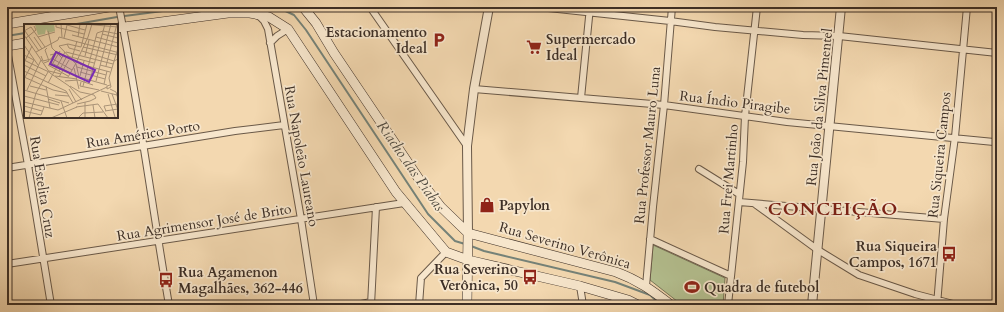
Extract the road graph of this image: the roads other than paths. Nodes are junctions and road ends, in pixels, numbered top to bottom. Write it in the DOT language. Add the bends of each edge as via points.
graph roads {
  1 [pos="109,7"];
  2 [pos="119,7"];
  3 [pos="303,7"];
  4 [pos="370,7"];
  5 [pos="489,7"];
  6 [pos="539,7"];
  7 [pos="672,7"];
  8 [pos="757,7"];
  9 [pos="841,7"];
  10 [pos="967,7"];
  11 [pos="590,10"];
  12 [pos="258,14"];
  13 [pos="670,21"];
  14 [pos="7,24"];
  15 [pos="120,28"];
  16 [pos="288,29"];
  17 [pos="755,30"];
  18 [pos="839,36"];
  19 [pos="24,43"];
  20 [pos="270,43"];
  21 [pos="7,46"];
  22 [pos="7,50"];
  23 [pos="964,50"];
  24 [pos="997,53"];
  25 [pos="474,89"];
  26 [pos="581,98"];
  27 [pos="664,105"];
  28 [pos="745,116"];
  29 [pos="284,125"];
  30 [pos="829,126"];
  31 [pos="955,137"];
  32 [pos="994,142"];
  33 [pos="467,146"];
  34 [pos="144,147"];
  35 [pos="28,165"];
  36 [pos="7,168"];
  37 [pos="699,169"];
  38 [pos="739,194"];
  39 [pos="739,202"];
  40 [pos="404,203"];
  41 [pos="755,204"];
  42 [pos="376,207"];
  43 [pos="822,209"];
  44 [pos="300,219"];
  45 [pos="944,219"];
  46 [pos="468,235"];
  47 [pos="650,239"];
  48 [pos="158,241"];
  49 [pos="818,250"];
  50 [pos="446,252"];
  51 [pos="468,257"];
  52 [pos="43,258"];
  53 [pos="7,264"];
  54 [pos="731,276"];
  55 [pos="580,286"];
  56 [pos="646,286"];
  57 [pos="937,302"];
  58 [pos="371,304"];
  59 [pos="51,305"];
  60 [pos="170,305"];
  61 [pos="314,305"];
  62 [pos="356,305"];
  63 [pos="419,305"];
  64 [pos="467,305"];
  65 [pos="583,305"];
  66 [pos="638,305"];
  67 [pos="671,305"];
  68 [pos="728,305"];
  69 [pos="812,305"];
  70 [pos="957,305"];
  1 -- 14 [label="main road"];
  2 -- 15 [label="street"];
  3 -- 46 [label="main road" via="419,179"];
  4 -- 33 [label="street"];
  5 -- 25 [label="street"];
  6 -- 11 [label="street"];
  7 -- 13 [label="street, Rua Professor Mauro Luna"];
  8 -- 17 [label="street, Rua Frei Martinho"];
  9 -- 18 [label="street, Rua João da Silva Pimentel"];
  10 -- 23 [label="street, Rua Siqueira Campos"];
  11 -- 13 [label="street"];
  11 -- 26 [label="street"];
  12 -- 15 [label="main road" via="228,13"];
  12 -- 16 [label="main road" via="269,17"];
  12 -- 20 [label="street, Rua Napoleão Laureano" via="268,29"];
  13 -- 17 [label="street"];
  13 -- 27 [label="street, Rua Professor Mauro Luna"];
  15 -- 34 [label="street"];
  16 -- 20 [label="street"];
  16 -- 40 [label="main road"];
  17 -- 18 [label="street"];
  17 -- 28 [label="street, Rua Frei Martinho"];
  18 -- 23 [label="street"];
  18 -- 30 [label="street, Rua João da Silva Pimentel"];
  19 -- 21 [label="main road"];
  20 -- 29 [label="street, Rua Napoleão Laureano"];
  22 -- 35 [label="street, Rua Estelita Cruz"];
  23 -- 24 [label="street"];
  23 -- 31 [label="street, Rua Siqueira Campos"];
  25 -- 26 [label="street, Rua Índio Piragibe"];
  25 -- 33 [label="street"];
  26 -- 27 [label="street, Rua Índio Piragibe"];
  27 -- 28 [label="street, Rua Índio Piragibe"];
  27 -- 47 [label="street, Rua Professor Mauro Luna"];
  28 -- 30 [label="street, Rua Índio Piragibe"];
  28 -- 38 [label="street, Rua Frei Martinho"];
  29 -- 34 [label="street, Rua Américo Porto"];
  29 -- 44 [label="street, Rua Napoleão Laureano"];
  30 -- 31 [label="street, Rua Índio Piragibe"];
  30 -- 43 [label="street, Rua João da Silva Pimentel"];
  31 -- 32 [label="street, Rua Índio Piragibe"];
  31 -- 45 [label="street, Rua Siqueira Campos"];
  33 -- 46 [label="street"];
  34 -- 35 [label="street, Rua Américo Porto"];
  34 -- 48 [label="street"];
  35 -- 36 [label="street, Rua Américo Porto"];
  35 -- 52 [label="street, Rua Estelita Cruz"];
  37 -- 38 [label="street"];
  38 -- 39 [label="street, Rua Frei Martinho"];
  39 -- 41 [label="street"];
  39 -- 54 [label="street, Rua Frei Martinho"];
  40 -- 42 [label="street, Rua Agrimensor José de Brito"];
  40 -- 50 [label="main road"];
  41 -- 43 [label="street"];
  41 -- 49 [label="street"];
  42 -- 44 [label="street, Rua Agrimensor José de Brito"];
  42 -- 58 [label="street"];
  43 -- 45 [label="street"];
  43 -- 49 [label="street, Rua João da Silva Pimentel"];
  44 -- 48 [label="street, Rua Agrimensor José de Brito"];
  44 -- 61 [label="street, Rua Napoleão Laureano"];
  45 -- 57 [label="street, Rua Siqueira Campos"];
  46 -- 51 [label="main road"];
  46 -- 56 [label="main road, Rua Severino Verônica" via="616,272"];
  47 -- 54 [label="street"];
  47 -- 56 [label="street, Rua Professor Mauro Luna"];
  48 -- 52 [label="street, Rua Agrimensor José de Brito"];
  48 -- 60 [label="street"];
  49 -- 57 [label="street" via="859,275"];
  49 -- 69 [label="street, Rua João da Silva Pimentel"];
  50 -- 51 [label="main road"];
  50 -- 63 [label="street" via="421,278"];
  51 -- 55 [label="main road"];
  51 -- 64 [label="main road"];
  52 -- 53 [label="street, Rua Agrimensor José de Brito"];
  52 -- 59 [label="street, Rua Estelita Cruz"];
  54 -- 68 [label="street, Rua Frei Martinho"];
  55 -- 65 [label="street"];
  55 -- 66 [label="main road"];
  56 -- 67 [label="main road, Rua Severino Verônica"];
  57 -- 70 [label="street"];
  58 -- 62 [label="street"];
}
